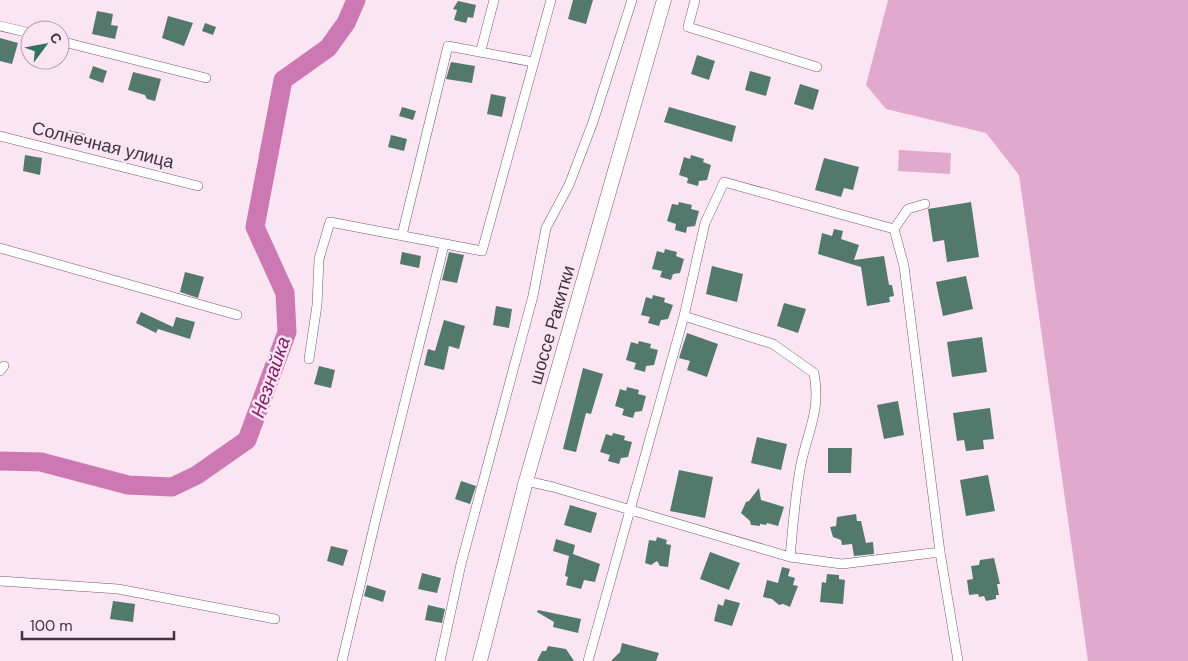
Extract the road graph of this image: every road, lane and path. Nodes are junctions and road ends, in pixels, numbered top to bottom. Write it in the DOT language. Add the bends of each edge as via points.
graph roads {
  1 [pos="494,0"];
  2 [pos="551,0"];
  3 [pos="632,0"];
  4 [pos="664,0"];
  5 [pos="695,0"];
  6 [pos="0,26"];
  7 [pos="20,31"];
  8 [pos="70,44"];
  9 [pos="481,50"];
  10 [pos="533,62"];
  11 [pos="817,66"];
  12 [pos="206,78"];
  13 [pos="0,136"];
  14 [pos="198,186"];
  15 [pos="925,204"];
  16 [pos="894,229"];
  17 [pos="402,235"];
  18 [pos="444,245"];
  19 [pos="0,248"];
  20 [pos="237,315"];
  21 [pos="684,316"];
  22 [pos="308,359"];
  23 [pos="526,481"];
  24 [pos="631,510"];
  25 [pos="940,552"];
  26 [pos="790,556"];
  27 [pos="0,581"];
  28 [pos="275,618"];
  29 [pos="342,661"];
  30 [pos="440,661"];
  31 [pos="480,661"];
  32 [pos="588,661"];
  33 [pos="958,661"];
  1 -- 9 [label="street"];
  2 -- 10 [label="street"];
  3 -- 30 [label="street" via="593,122 569,185 546,228 533,296 461,564"];
  4 -- 23 [label="main road, шоссе Ракитки"];
  5 -- 11 [label="street" via="688,27"];
  6 -- 7 [label="street"];
  8 -- 12 [label="street"];
  9 -- 10 [label="street"];
  9 -- 17 [label="street" via="448,46"];
  10 -- 18 [label="street" via="482,251"];
  13 -- 14 [label="street, Солнечная улица"];
  15 -- 16 [label="street" via="908,209"];
  16 -- 21 [label="street" via="724,182 705,223"];
  16 -- 25 [label="street" via="904,266"];
  17 -- 18 [label="street"];
  17 -- 22 [label="street" via="330,222 319,259 317,304"];
  18 -- 29 [label="street"];
  19 -- 20 [label="street"];
  21 -- 24 [label="street"];
  21 -- 26 [label="street" via="773,344 814,373 817,390 814,420 802,463"];
  23 -- 24 [label="street"];
  23 -- 31 [label="main road, шоссе Ракитки"];
  24 -- 26 [label="street"];
  24 -- 32 [label="street"];
  25 -- 26 [label="street" via="842,564"];
  25 -- 33 [label="street"];
  27 -- 28 [label="street" via="118,589"];
}
